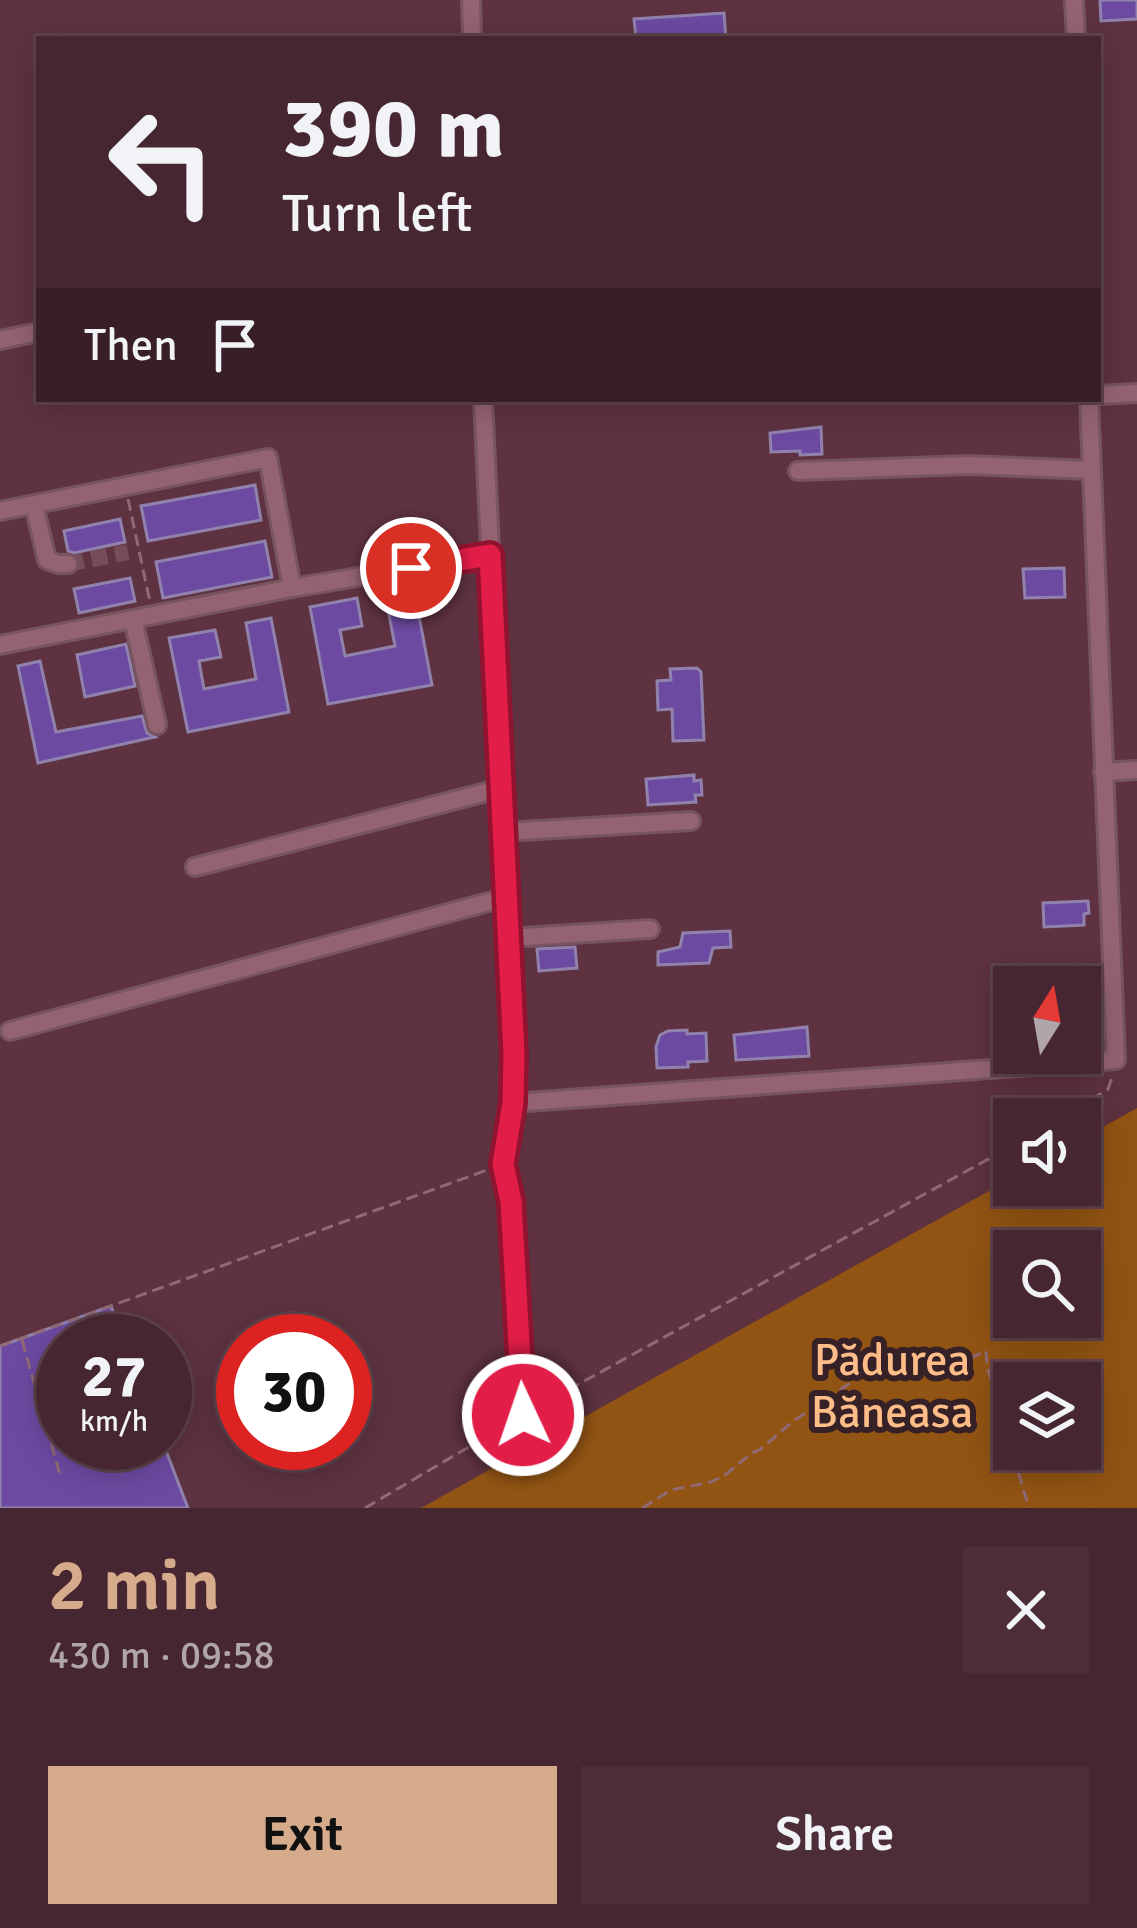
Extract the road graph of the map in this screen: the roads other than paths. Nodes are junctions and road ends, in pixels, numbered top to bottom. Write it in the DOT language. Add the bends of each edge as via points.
graph roads {
  1 [pos="471,0"];
  2 [pos="1074,0"];
  3 [pos="472,36"];
  4 [pos="1076,36"];
  5 [pos="36,333"];
  6 [pos="0,340"];
  7 [pos="1137,393"];
  8 [pos="1101,395"];
  9 [pos="483,402"];
  10 [pos="1089,402"];
  11 [pos="1092,470"];
  12 [pos="798,471"];
  13 [pos="34,505"];
  14 [pos="0,512"];
  15 [pos="490,555"];
  16 [pos="68,564"];
  17 [pos="292,588"];
  18 [pos="133,619"];
  19 [pos="0,645"];
  20 [pos="158,725"];
  21 [pos="1137,770"];
  22 [pos="1103,772"];
  23 [pos="502,788"];
  24 [pos="691,821"];
  25 [pos="504,832"];
  26 [pos="194,867"];
  27 [pos="507,897"];
  28 [pos="650,929"];
  29 [pos="509,938"];
  30 [pos="10,1031"];
  31 [pos="513,1103"];
  32 [pos="523,1415"];
  1 -- 3 [label="street"];
  2 -- 4 [label="street"];
  5 -- 6 [label="street"];
  7 -- 8 [label="street"];
  9 -- 15 [label="street"];
  10 -- 11 [label="street"];
  11 -- 12 [label="street"];
  11 -- 22 [label="street"];
  13 -- 14 [label="street"];
  13 -- 16 [label="street" via="47,560"];
  13 -- 17 [label="street" via="268,458"];
  15 -- 17 [label="street"];
  15 -- 23 [label="street"];
  17 -- 18 [label="street"];
  18 -- 19 [label="street"];
  18 -- 20 [label="street"];
  21 -- 22 [label="street"];
  22 -- 31 [label="street" via="1116,1060"];
  23 -- 25 [label="street"];
  23 -- 26 [label="street"];
  24 -- 25 [label="street"];
  25 -- 27 [label="street"];
  27 -- 29 [label="street"];
  27 -- 30 [label="street"];
  28 -- 29 [label="street"];
  29 -- 31 [label="street"];
  31 -- 32 [label="street" via="503,1164"];
}
